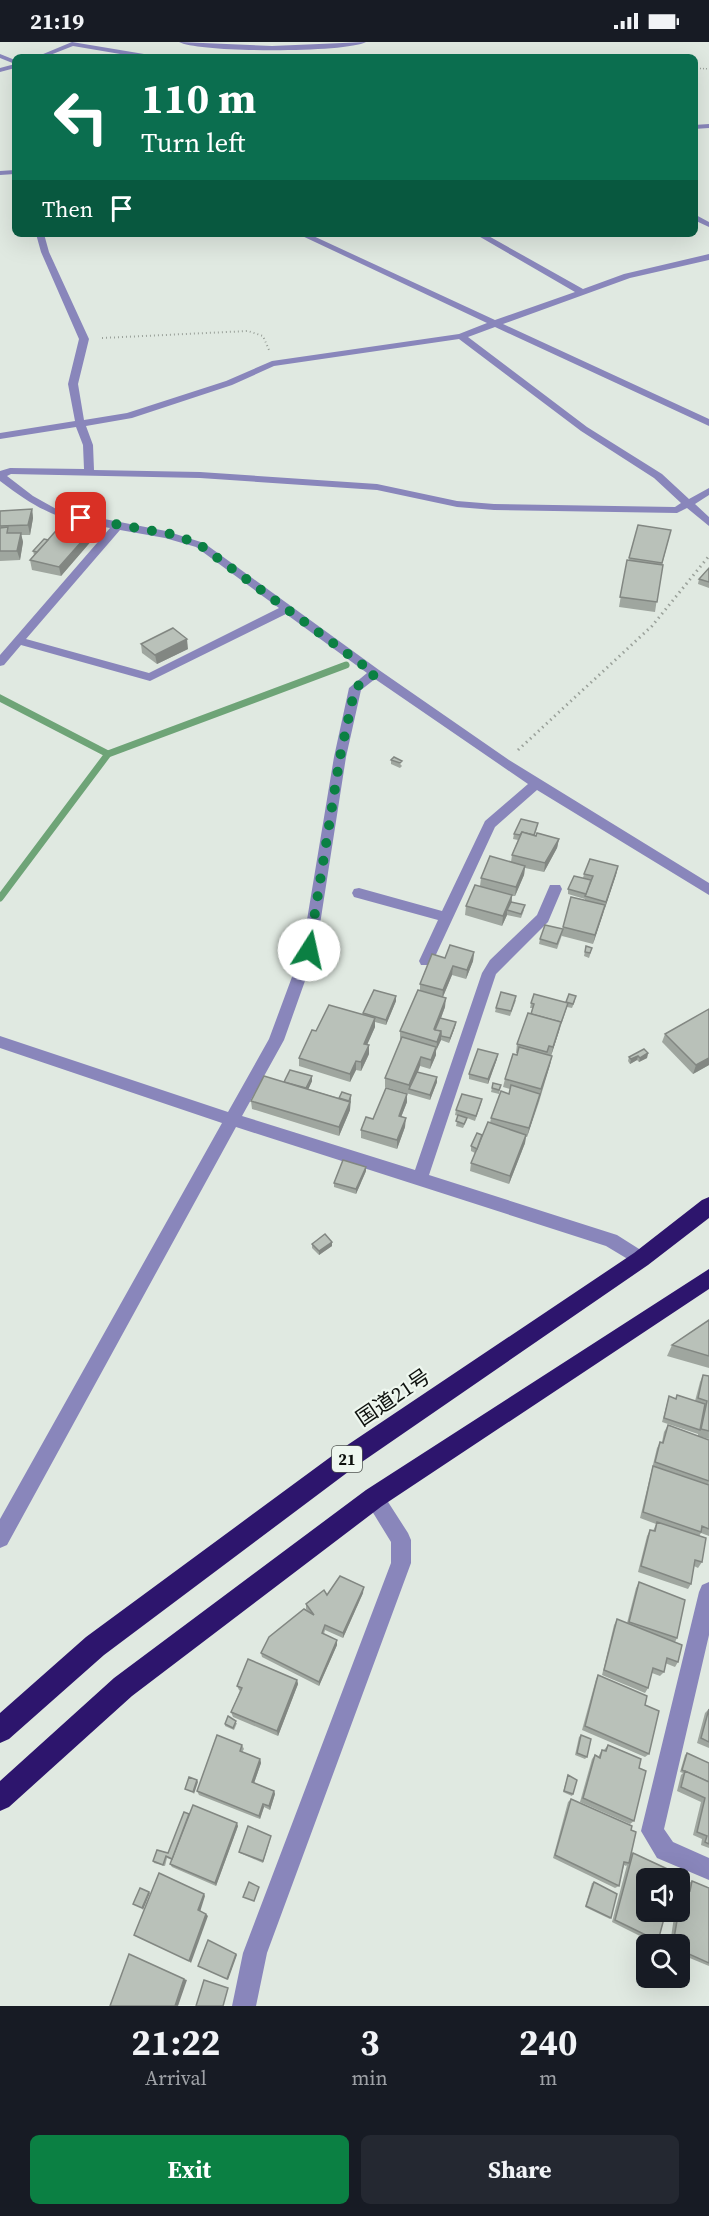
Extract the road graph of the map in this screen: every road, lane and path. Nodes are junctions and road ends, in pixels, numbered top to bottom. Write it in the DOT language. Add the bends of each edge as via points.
graph roads {
  1 [pos="182,42"];
  2 [pos="363,42"];
  3 [pos="47,54"];
  4 [pos="132,54"];
  5 [pos="41,237"];
  6 [pos="308,237"];
  7 [pos="484,237"];
  8 [pos="709,257"];
  9 [pos="580,291"];
  10 [pos="493,323"];
  11 [pos="461,336"];
  12 [pos="84,339"];
  13 [pos="272,364"];
  14 [pos="709,423"];
  15 [pos="80,424"];
  16 [pos="0,436"];
  17 [pos="89,472"];
  18 [pos="0,475"];
  19 [pos="709,491"];
  20 [pos="686,503"];
  21 [pos="709,523"];
  22 [pos="118,524"];
  23 [pos="709,556"];
  24 [pos="287,609"];
  25 [pos="18,641"];
  26 [pos="0,662"];
  27 [pos="375,674"];
  28 [pos="504,763"];
  29 [pos="537,783"];
  30 [pos="555,888"];
  31 [pos="709,890"];
  32 [pos="359,892"];
  33 [pos="446,917"];
  34 [pos="426,960"];
  35 [pos="0,1042"];
  36 [pos="231,1119"];
  37 [pos="420,1179"];
  38 [pos="709,1206"];
  39 [pos="641,1259"];
  40 [pos="709,1278"];
  41 [pos="374,1498"];
  42 [pos="0,1538"];
  43 [pos="709,1592"];
  44 [pos="0,1730"];
  45 [pos="0,1798"];
  46 [pos="709,1869"];
  47 [pos="244,2006"];
  1 -- 2 [label="street" via="247,49"];
  3 -- 4 [label="street" via="72,44"];
  5 -- 12 [label="street"];
  6 -- 10 [label="street"];
  7 -- 9 [label="street"];
  8 -- 9 [label="street"];
  9 -- 10 [label="street"];
  10 -- 11 [label="street"];
  10 -- 14 [label="street"];
  11 -- 13 [label="street"];
  11 -- 20 [label="street" via="584,429 658,476"];
  12 -- 13 [label="path" via="260,332 265,336"];
  12 -- 15 [label="street" via="73,384"];
  13 -- 15 [label="street" via="229,383 129,416"];
  15 -- 16 [label="street"];
  15 -- 17 [label="street" via="88,445"];
  17 -- 18 [label="street" via="10,471"];
  17 -- 20 [label="street" via="377,487 458,504 494,507 677,510"];
  18 -- 22 [label="street" via="43,507 62,515"];
  19 -- 20 [label="street"];
  20 -- 21 [label="street"];
  22 -- 24 [label="street" via="176,535 200,545"];
  22 -- 25 [label="street"];
  23 -- 28 [label="path" via="652,626"];
  24 -- 25 [label="street" via="150,676"];
  24 -- 27 [label="street"];
  25 -- 26 [label="street"];
  27 -- 28 [label="street"];
  27 -- 36 [label="street" via="355,688 309,950 276,1040"];
  28 -- 29 [label="street"];
  29 -- 31 [label="street"];
  29 -- 33 [label="street" via="490,824"];
  30 -- 37 [label="street" via="543,918 489,973"];
  32 -- 33 [label="street"];
  33 -- 34 [label="street"];
  35 -- 36 [label="street"];
  36 -- 37 [label="street"];
  36 -- 42 [label="street"];
  37 -- 39 [label="street" via="612,1240"];
  38 -- 39 [label="highway, 国道21号 / 21"];
  39 -- 44 [label="highway, 国道21号 / 21" via="348,1458 95,1646"];
  40 -- 41 [label="highway"];
  41 -- 45 [label="highway" via="123,1687"];
  41 -- 47 [label="street" via="401,1540 401,1563 255,1953"];
  43 -- 46 [label="street" via="652,1831 665,1850"];
}
